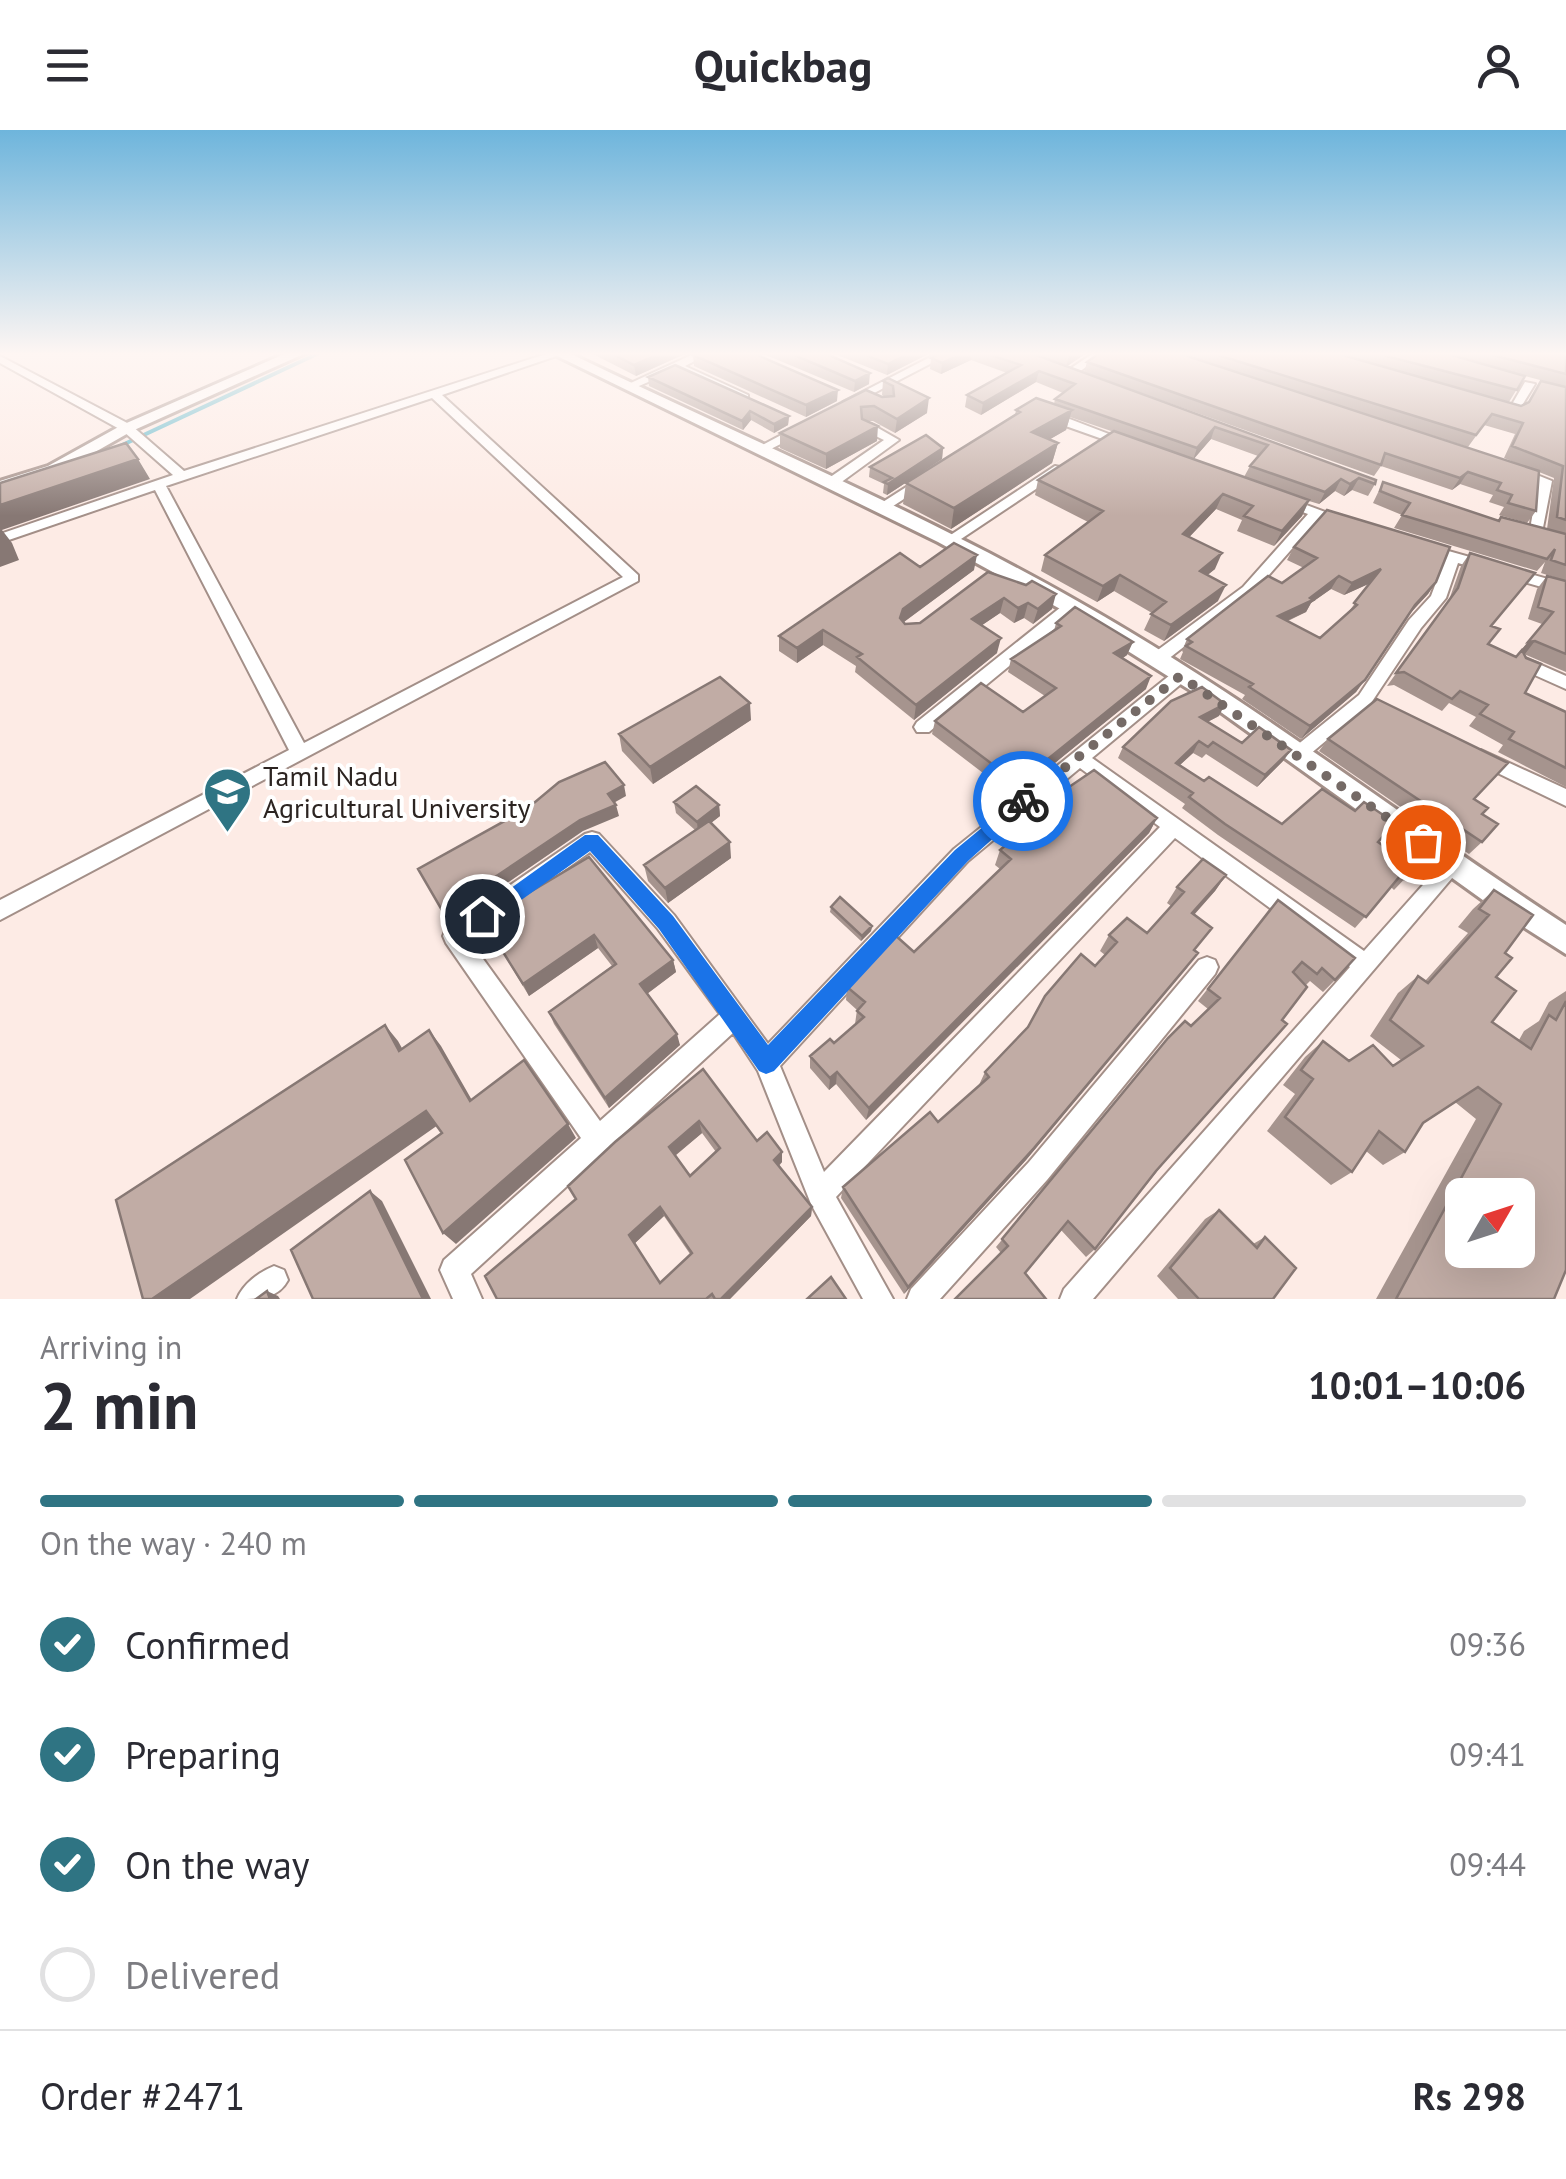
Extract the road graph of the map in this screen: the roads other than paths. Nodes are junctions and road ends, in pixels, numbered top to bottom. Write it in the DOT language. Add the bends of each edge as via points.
graph roads {
  1 [pos="84,407"];
  2 [pos="190,407"];
  3 [pos="392,407"];
  4 [pos="448,407"];
  5 [pos="671,407"];
  6 [pos="841,407"];
  7 [pos="838,408"];
  8 [pos="1029,409"];
  9 [pos="790,418"];
  10 [pos="867,427"];
  11 [pos="134,434"];
  12 [pos="1108,437"];
  13 [pos="1093,446"];
  14 [pos="1142,449"];
  15 [pos="761,450"];
  16 [pos="1498,465"];
  17 [pos="1062,466"];
  18 [pos="931,474"];
  19 [pos="182,476"];
  20 [pos="832,483"];
  21 [pos="159,484"];
  22 [pos="0,487"];
  23 [pos="1261,492"];
  24 [pos="882,507"];
  25 [pos="1317,512"];
  26 [pos="1359,526"];
  27 [pos="1517,530"];
  28 [pos="1536,535"];
  29 [pos="0,539"];
  30 [pos="1551,539"];
  31 [pos="947,542"];
  32 [pos="1416,545"];
  33 [pos="1453,557"];
  34 [pos="1566,589"];
  35 [pos="1071,606"];
  36 [pos="1156,659"];
  37 [pos="1523,663"];
  38 [pos="1180,676"];
  39 [pos="1566,683"];
  40 [pos="923,727"];
  41 [pos="1464,748"];
  42 [pos="300,753"];
  43 [pos="1296,756"];
  44 [pos="1078,757"];
  45 [pos="1566,798"];
  46 [pos="1174,826"];
  47 [pos="1454,864"];
  48 [pos="0,911"];
  49 [pos="1566,941"];
  50 [pos="1364,964"];
  51 [pos="1207,967"];
  52 [pos="735,1016"];
  53 [pos="766,1063"];
  54 [pos="599,1142"];
  55 [pos="820,1194"];
  56 [pos="274,1280"];
  57 [pos="251,1299"];
  58 [pos="468,1299"];
  59 [pos="879,1299"];
  60 [pos="920,1299"];
  61 [pos="1074,1299"];
  1 -- 11 [label="street"];
  2 -- 11 [label="street"];
  3 -- 19 [label="street"];
  4 -- 42 [label="street" via="633,578"];
  5 -- 15 [label="street"];
  6 -- 7 [label="street"];
  8 -- 12 [label="street"];
  9 -- 15 [label="street" via="806,425"];
  10 -- 20 [label="street" via="894,440"];
  11 -- 19 [label="street"];
  11 -- 22 [label="street"];
  12 -- 13 [label="street"];
  12 -- 14 [label="street"];
  15 -- 20 [label="street"];
  16 -- 28 [label="street" via="1545,482"];
  17 -- 31 [label="street"];
  18 -- 24 [label="street"];
  19 -- 21 [label="street"];
  20 -- 24 [label="street"];
  21 -- 29 [label="street"];
  21 -- 42 [label="street"];
  23 -- 25 [label="street"];
  24 -- 31 [label="street"];
  25 -- 26 [label="street"];
  25 -- 36 [label="street" via="1248,590"];
  27 -- 28 [label="street"];
  28 -- 30 [label="street"];
  31 -- 35 [label="street" via="989,572"];
  32 -- 33 [label="street"];
  33 -- 34 [label="street"];
  33 -- 43 [label="street" via="1438,598 1415,624 1373,703"];
  35 -- 36 [label="street"];
  35 -- 40 [label="street"];
  36 -- 38 [label="street"];
  37 -- 39 [label="street"];
  38 -- 43 [label="street"];
  38 -- 44 [label="street"];
  41 -- 45 [label="street"];
  42 -- 48 [label="street"];
  43 -- 47 [label="street"];
  44 -- 46 [label="street"];
  44 -- 53 [label="street" via="961,856"];
  46 -- 50 [label="street"];
  46 -- 55 [label="street"];
  47 -- 49 [label="street"];
  47 -- 50 [label="street"];
  50 -- 61 [label="street"];
  51 -- 60 [label="street" via="1038,1171"];
  52 -- 53 [label="street"];
  52 -- 54 [label="street"];
  52 -- 54 [label="street" via="666,922 592,840 454,936"];
  53 -- 55 [label="street"];
  54 -- 58 [label="street" via="454,1270"];
  55 -- 59 [label="street"];
  56 -- 57 [label="street"];
}
